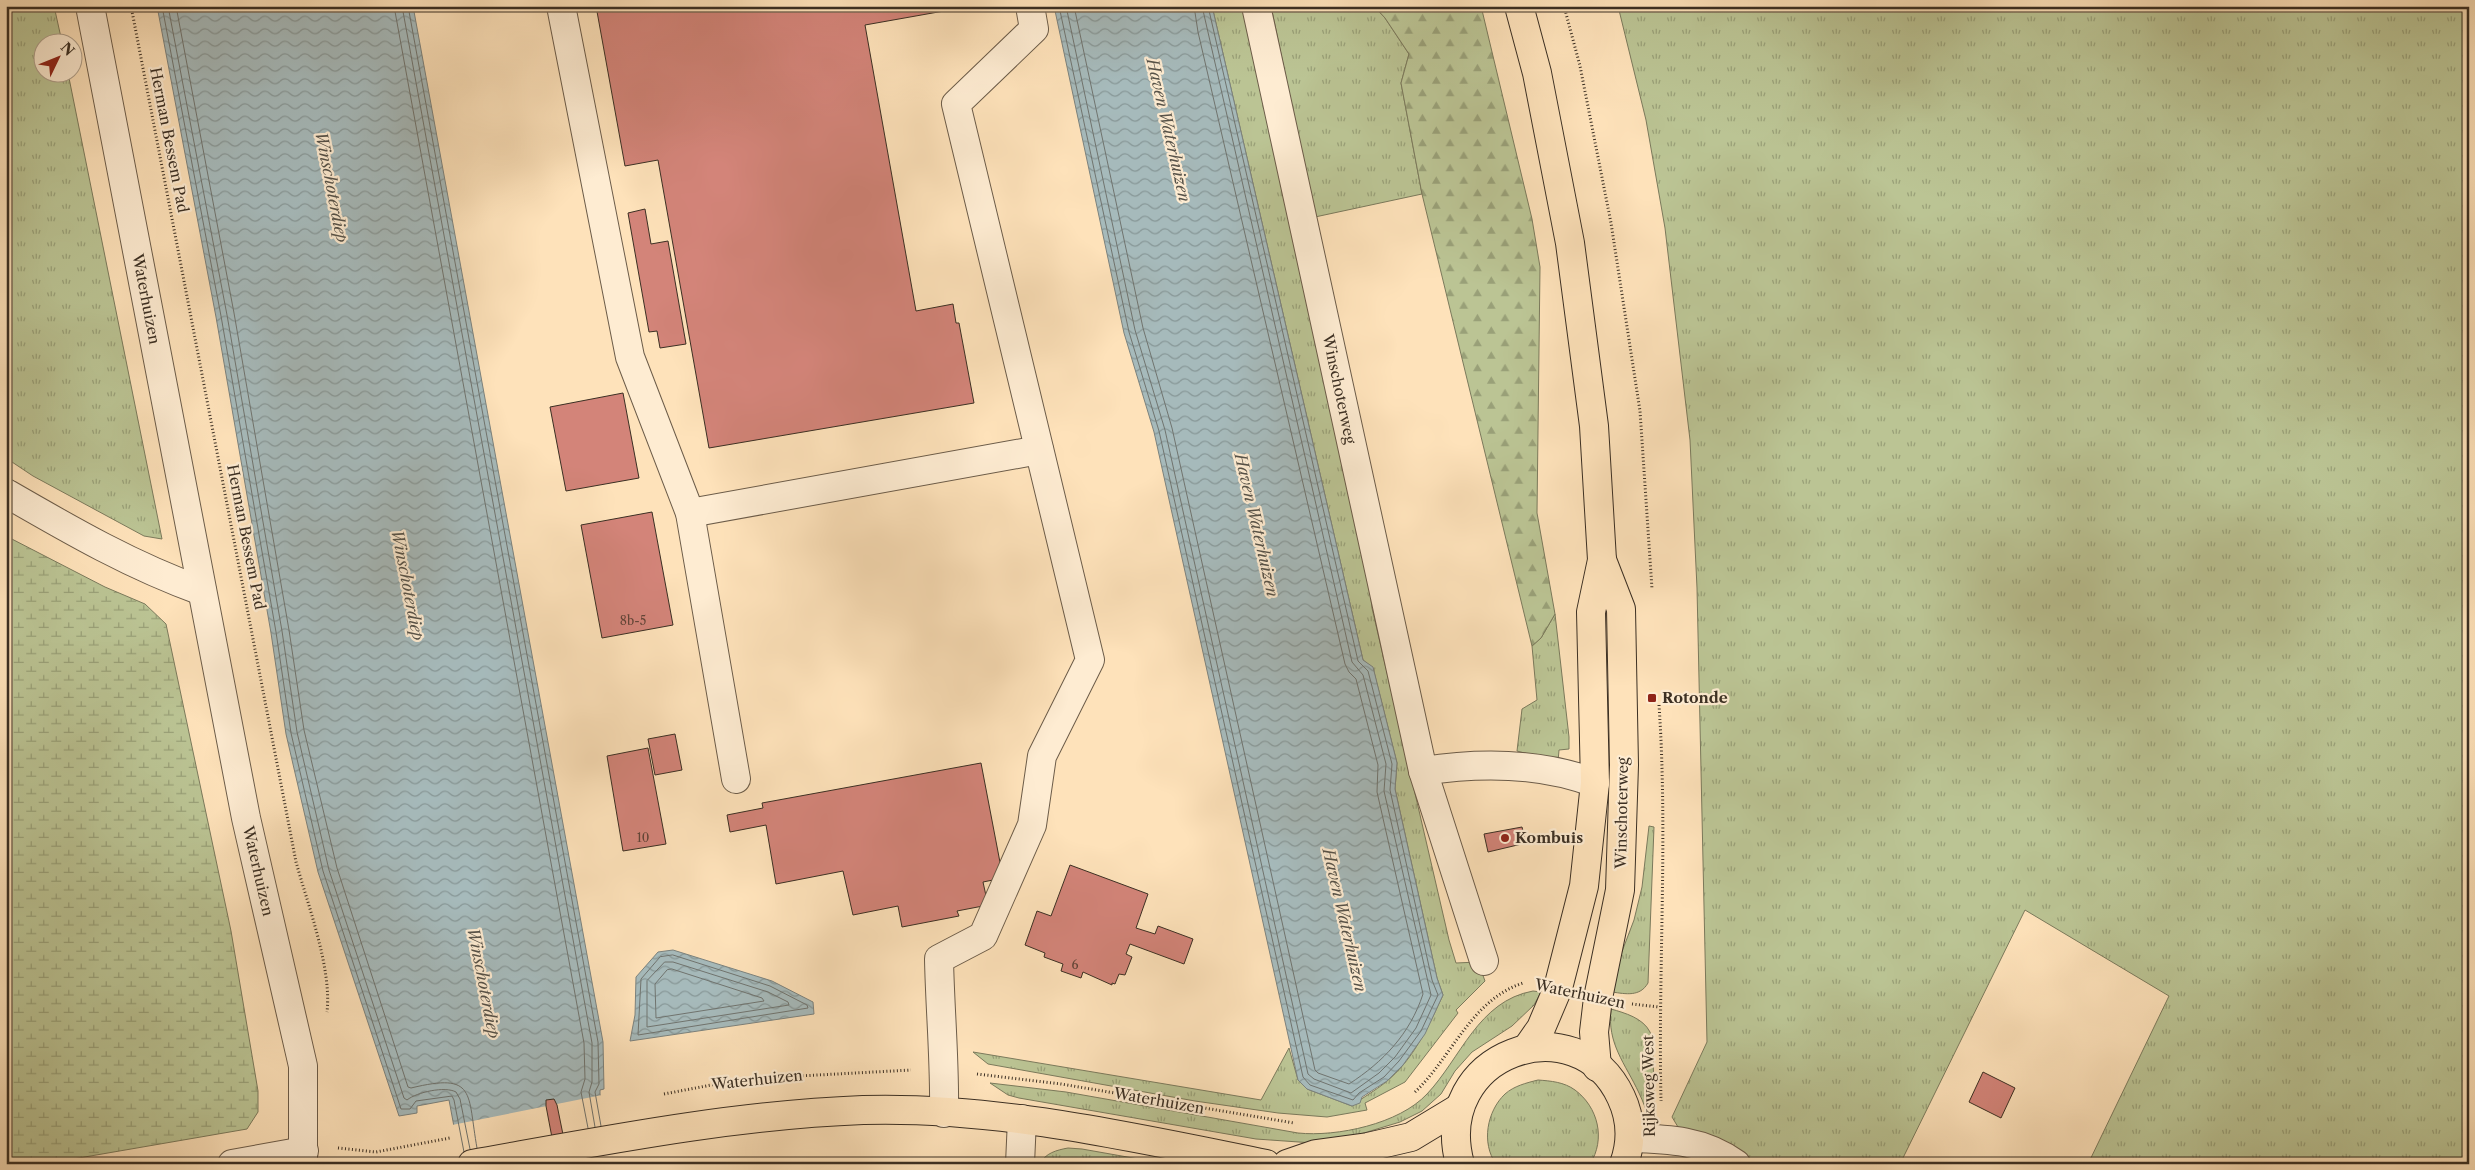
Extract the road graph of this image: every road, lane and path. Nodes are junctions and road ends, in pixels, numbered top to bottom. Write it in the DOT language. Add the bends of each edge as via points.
graph roads {
  1 [pos="90,6"];
  2 [pos="132,6"];
  3 [pos="561,6"];
  4 [pos="1030,6"];
  5 [pos="1256,6"];
  6 [pos="1520,6"];
  7 [pos="1038,450"];
  8 [pos="6,493"];
  9 [pos="690,512"];
  10 [pos="1602,560"];
  11 [pos="202,591"];
  12 [pos="1423,771"];
  13 [pos="736,779"];
  14 [pos="1595,783"];
  15 [pos="1484,961"];
  16 [pos="1558,988"];
  17 [pos="1598,998"];
  18 [pos="1659,1007"];
  19 [pos="327,1016"];
  20 [pos="1527,1048"];
  21 [pos="1597,1067"];
  22 [pos="945,1072"];
  23 [pos="661,1094"];
  24 [pos="1408,1097"];
  25 [pos="1459,1108"];
  26 [pos="944,1113"];
  27 [pos="1022,1119"];
  28 [pos="1299,1124"];
  29 [pos="450,1138"];
  30 [pos="1661,1139"];
  31 [pos="1627,1151"];
  32 [pos="303,1157"];
  33 [pos="232,1164"];
  34 [pos="472,1164"];
  35 [pos="1020,1164"];
  36 [pos="1266,1164"];
  37 [pos="1287,1164"];
  38 [pos="1460,1164"];
  39 [pos="1736,1164"];
  1 -- 11 [label="street, Waterhuizen"];
  2 -- 19 [label="path, Herman Bessem Pad" via="296,862 324,965 329,998"];
  3 -- 9 [label="street" via="630,357"];
  4 -- 7 [label="street" via="1034,28 956,104"];
  5 -- 12 [label="street, Winschoterweg"];
  6 -- 10 [label="main road, Winschoterweg" via="1537,73 1570,243 1594,426"];
  7 -- 9 [label="street"];
  7 -- 22 [label="street" via="1090,660 1042,756 1032,825 983,936 939,959 941,1046"];
  8 -- 11 [label="street" via="126,560"];
  9 -- 13 [label="street"];
  10 -- 14 [label="main road, Winschoterweg" via="1591,612"];
  10 -- 17 [label="main road, Winschoterweg" via="1622,609 1624,765 1620,890"];
  11 -- 32 [label="street, Waterhuizen" via="246,818 303,1066"];
  12 -- 14 [label="street, Winschoterweg" via="1454,766 1517,766 1548,770"];
  12 -- 15 [label="street, Winschoterweg"];
  14 -- 16 [label="main road, Winschoterweg" via="1584,886"];
  16 -- 20 [label="main road, Winschoterweg"];
  16 -- 24 [label="path, Waterhuizen" via="1523,983 1498,996 1466,1027 1426,1082"];
  17 -- 18 [label="path, Waterhuizen"];
  17 -- 21 [label="main road, Winschoterweg" via="1594,1032"];
  18 -- 30 [label="path, Rijksweg West"];
  20 -- 21 [label="main road" via="1557,1048"];
  20 -- 25 [label="main road" via="1485,1069 1469,1087"];
  21 -- 31 [label="main road" via="1618,1091 1625,1106"];
  22 -- 23 [label="path, Waterhuizen" via="888,1070 743,1079"];
  22 -- 26 [label="street"];
  22 -- 28 [label="path, Waterhuizen" via="1008,1076"];
  25 -- 37 [label="main road" via="1411,1137 1316,1154"];
  25 -- 38 [label="main road" via="1455,1138"];
  26 -- 27 [label="main road"];
  26 -- 34 [label="main road" via="864,1110 780,1116 667,1130"];
  27 -- 35 [label="street"];
  27 -- 36 [label="main road"];
  29 -- 32 [label="path" via="376,1152 330,1148"];
  30 -- 31 [label="street"];
  30 -- 39 [label="street" via="1703,1145"];
  32 -- 33 [label="street"];
}
